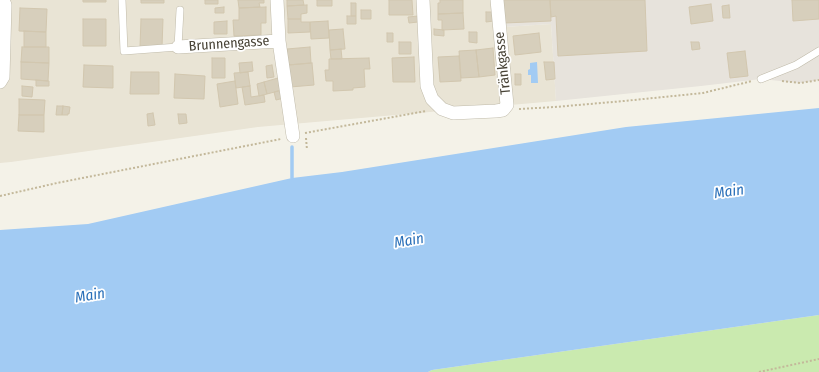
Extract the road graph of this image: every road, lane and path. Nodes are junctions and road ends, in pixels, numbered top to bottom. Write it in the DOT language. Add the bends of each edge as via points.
graph roads {
  1 [pos="3,0"];
  2 [pos="122,0"];
  3 [pos="278,0"];
  4 [pos="424,0"];
  5 [pos="496,0"];
  6 [pos="180,10"];
  7 [pos="279,41"];
  8 [pos="178,47"];
  9 [pos="819,51"];
  10 [pos="761,79"];
  11 [pos="819,80"];
  12 [pos="0,82"];
  13 [pos="442,109"];
  14 [pos="503,110"];
  15 [pos="299,135"];
  16 [pos="307,150"];
  17 [pos="0,196"];
  18 [pos="819,359"];
  19 [pos="759,372"];
  1 -- 12 [label="street" via="5,5"];
  2 -- 8 [label="lane" via="124,51"];
  3 -- 7 [label="street, Brunnengasse"];
  4 -- 13 [label="street" via="426,86 432,99"];
  5 -- 14 [label="street, Tränkgasse" via="507,105"];
  6 -- 8 [label="lane"];
  7 -- 8 [label="street, Brunnengasse"];
  7 -- 15 [label="street, Brunnengasse"];
  9 -- 10 [label="lane" via="796,65"];
  10 -- 11 [label="path" via="800,82"];
  10 -- 14 [label="path" via="703,93 624,102"];
  13 -- 14 [label="street, Tränkgasse" via="453,113"];
  13 -- 15 [label="path"];
  15 -- 16 [label="path"];
  15 -- 17 [label="path"];
  18 -- 19 [label="path"];
}
